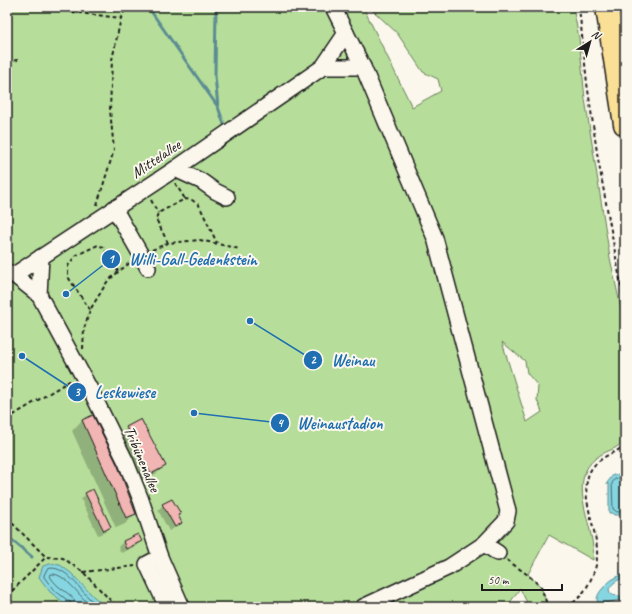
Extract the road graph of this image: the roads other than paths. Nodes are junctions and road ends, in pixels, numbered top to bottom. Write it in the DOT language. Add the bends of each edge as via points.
graph roads {
  1 [pos="333,7"];
  2 [pos="607,7"];
  3 [pos="346,33"];
  4 [pos="323,67"];
  5 [pos="363,67"];
  6 [pos="625,124"];
  7 [pos="172,171"];
  8 [pos="227,197"];
  9 [pos="114,208"];
  10 [pos="41,257"];
  11 [pos="144,262"];
  12 [pos="10,273"];
  13 [pos="39,295"];
  14 [pos="484,544"];
  15 [pos="498,554"];
  16 [pos="160,557"];
  17 [pos="167,607"];
  18 [pos="182,607"];
  19 [pos="363,607"];
  1 -- 3 [label="street"];
  2 -- 6 [label="highway"];
  3 -- 4 [label="street, Mittelallee"];
  3 -- 5 [label="street"];
  4 -- 5 [label="street"];
  4 -- 7 [label="street, Mittelallee"];
  5 -- 14 [label="street" via="435,238 508,511 506,521"];
  7 -- 8 [label="street" via="202,181"];
  7 -- 9 [label="street, Mittelallee"];
  9 -- 10 [label="street, Mittelallee"];
  9 -- 11 [label="street"];
  10 -- 12 [label="street, Mittelallee"];
  10 -- 13 [label="street"];
  12 -- 13 [label="street, Tribünenallee"];
  13 -- 16 [label="street, Tribünenallee" via="126,462"];
  14 -- 15 [label="street"];
  14 -- 19 [label="street" via="449,567"];
  16 -- 17 [label="street" via="146,564"];
  16 -- 18 [label="street, Tribünenallee"];
}
